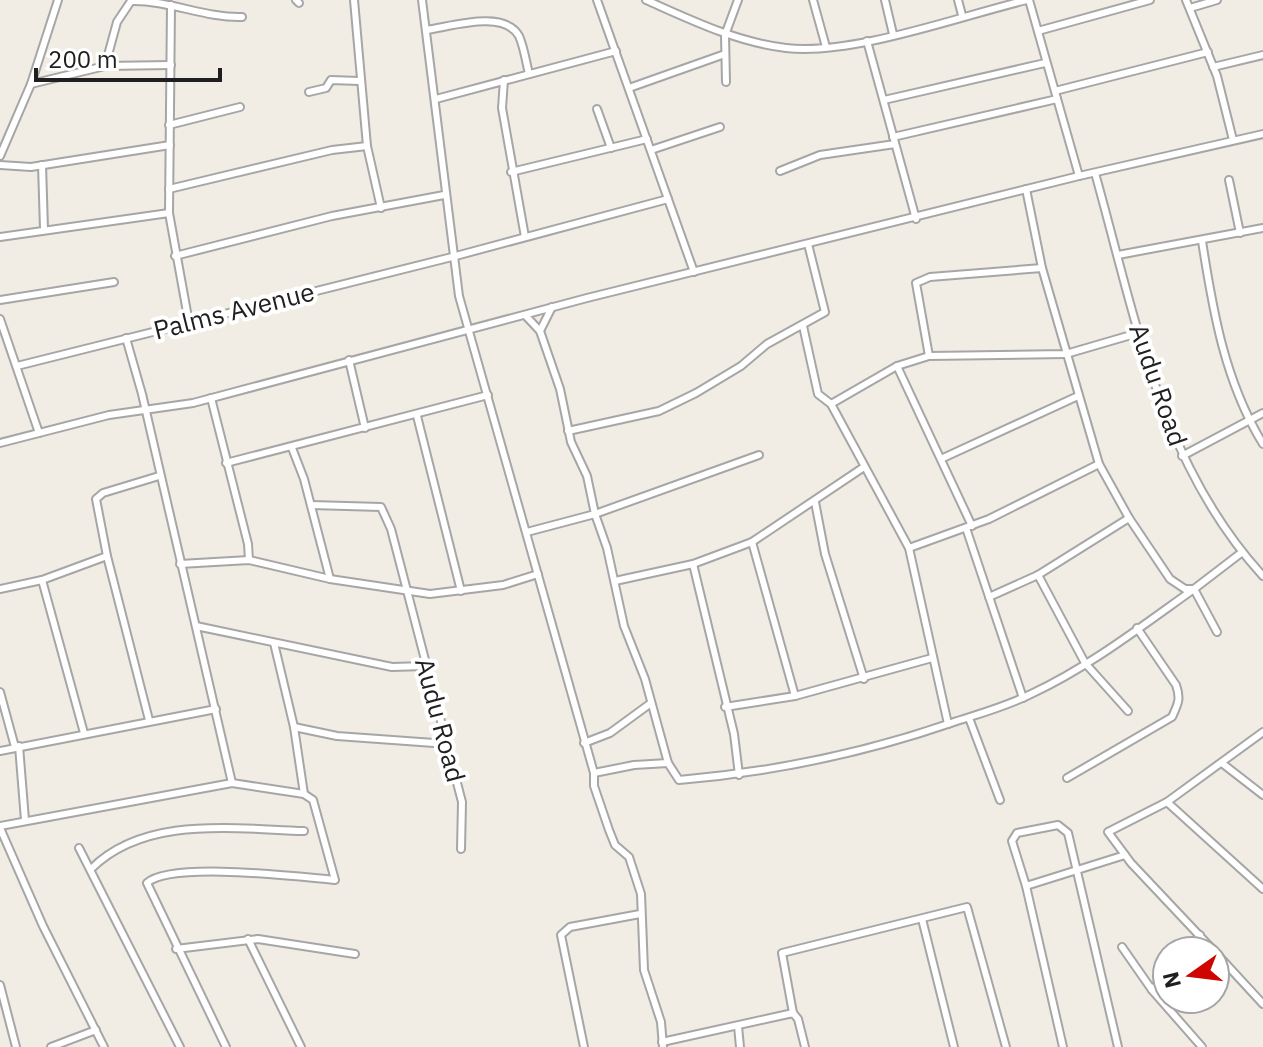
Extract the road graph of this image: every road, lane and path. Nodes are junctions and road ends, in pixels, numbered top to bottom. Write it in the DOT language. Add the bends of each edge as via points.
graph roads {
  1 [pos="58,0"];
  2 [pos="354,0"];
  3 [pos="422,0"];
  4 [pos="597,0"];
  5 [pos="646,0"];
  6 [pos="738,0"];
  7 [pos="813,0"];
  8 [pos="885,0"];
  9 [pos="958,0"];
  10 [pos="1028,0"];
  11 [pos="1150,0"];
  12 [pos="1186,0"];
  13 [pos="1217,0"];
  14 [pos="171,5"];
  15 [pos="1190,8"];
  16 [pos="962,15"];
  17 [pos="242,17"];
  18 [pos="426,30"];
  19 [pos="1038,31"];
  20 [pos="893,34"];
  21 [pos="725,35"];
  22 [pos="867,41"];
  23 [pos="826,47"];
  24 [pos="616,51"];
  25 [pos="1208,52"];
  26 [pos="725,54"];
  27 [pos="1263,55"];
  28 [pos="1045,63"];
  29 [pos="171,65"];
  30 [pos="105,66"];
  31 [pos="1213,67"];
  32 [pos="529,74"];
  33 [pos="504,80"];
  34 [pos="359,81"];
  35 [pos="726,82"];
  36 [pos="31,84"];
  37 [pos="629,88"];
  38 [pos="309,92"];
  39 [pos="1056,95"];
  40 [pos="436,99"];
  41 [pos="884,100"];
  42 [pos="240,107"];
  43 [pos="597,109"];
  44 [pos="169,125"];
  45 [pos="720,127"];
  46 [pos="1263,134"];
  47 [pos="647,139"];
  48 [pos="894,140"];
  49 [pos="1233,140"];
  50 [pos="170,145"];
  51 [pos="367,146"];
  52 [pos="611,148"];
  53 [pos="651,150"];
  54 [pos="0,156"];
  55 [pos="0,165"];
  56 [pos="42,165"];
  57 [pos="780,171"];
  58 [pos="511,172"];
  59 [pos="1095,173"];
  60 [pos="1079,176"];
  61 [pos="1229,180"];
  62 [pos="169,189"];
  63 [pos="1026,189"];
  64 [pos="444,195"];
  65 [pos="668,199"];
  66 [pos="381,208"];
  67 [pos="169,213"];
  68 [pos="916,219"];
  69 [pos="1263,228"];
  70 [pos="44,229"];
  71 [pos="1240,233"];
  72 [pos="0,237"];
  73 [pos="525,237"];
  74 [pos="1202,241"];
  75 [pos="808,244"];
  76 [pos="1118,255"];
  77 [pos="175,256"];
  78 [pos="452,257"];
  79 [pos="1042,268"];
  80 [pos="694,272"];
  81 [pos="114,282"];
  82 [pos="0,300"];
  83 [pos="552,307"];
  84 [pos="525,315"];
  85 [pos="0,319"];
  86 [pos="189,323"];
  87 [pos="803,326"];
  88 [pos="467,329"];
  89 [pos="540,331"];
  90 [pos="1138,333"];
  91 [pos="126,338"];
  92 [pos="1066,354"];
  93 [pos="929,356"];
  94 [pos="349,360"];
  95 [pos="17,366"];
  96 [pos="897,366"];
  97 [pos="488,395"];
  98 [pos="1078,396"];
  99 [pos="211,398"];
  100 [pos="831,404"];
  101 [pos="146,410"];
  102 [pos="1263,413"];
  103 [pos="417,416"];
  104 [pos="1248,420"];
  105 [pos="365,428"];
  106 [pos="568,431"];
  107 [pos="39,433"];
  108 [pos="0,443"];
  109 [pos="1263,444"];
  110 [pos="292,448"];
  111 [pos="759,455"];
  112 [pos="1182,456"];
  113 [pos="943,458"];
  114 [pos="226,463"];
  115 [pos="1099,464"];
  116 [pos="864,467"];
  117 [pos="159,476"];
  118 [pos="815,502"];
  119 [pos="311,505"];
  120 [pos="595,514"];
  121 [pos="1129,518"];
  122 [pos="969,527"];
  123 [pos="527,532"];
  124 [pos="752,542"];
  125 [pos="909,548"];
  126 [pos="1241,553"];
  127 [pos="107,556"];
  128 [pos="249,560"];
  129 [pos="180,564"];
  130 [pos="693,564"];
  131 [pos="538,574"];
  132 [pos="1038,575"];
  133 [pos="1263,576"];
  134 [pos="330,579"];
  135 [pos="42,580"];
  136 [pos="615,581"];
  137 [pos="0,589"];
  138 [pos="1194,589"];
  139 [pos="461,591"];
  140 [pos="405,592"];
  141 [pos="989,597"];
  142 [pos="196,626"];
  143 [pos="1137,628"];
  144 [pos="1217,632"];
  145 [pos="274,643"];
  146 [pos="932,658"];
  147 [pos="1085,663"];
  148 [pos="425,666"];
  149 [pos="864,679"];
  150 [pos="0,692"];
  151 [pos="795,696"];
  152 [pos="1023,698"];
  153 [pos="651,703"];
  154 [pos="725,707"];
  155 [pos="216,709"];
  156 [pos="1128,711"];
  157 [pos="969,718"];
  158 [pos="149,720"];
  159 [pos="948,724"];
  160 [pos="294,727"];
  161 [pos="1263,732"];
  162 [pos="84,733"];
  163 [pos="584,743"];
  164 [pos="448,744"];
  165 [pos="17,747"];
  166 [pos="0,751"];
  167 [pos="668,763"];
  168 [pos="1223,764"];
  169 [pos="594,773"];
  170 [pos="739,775"];
  171 [pos="1067,778"];
  172 [pos="232,783"];
  173 [pos="304,794"];
  174 [pos="1263,795"];
  175 [pos="1000,800"];
  176 [pos="1167,802"];
  177 [pos="25,820"];
  178 [pos="0,827"];
  179 [pos="304,831"];
  180 [pos="79,848"];
  181 [pos="461,849"];
  182 [pos="1125,855"];
  183 [pos="91,869"];
  184 [pos="1077,872"];
  185 [pos="1026,886"];
  186 [pos="1263,889"];
  187 [pos="640,914"];
  188 [pos="922,919"];
  189 [pos="1200,935"];
  190 [pos="248,939"];
  191 [pos="1122,947"];
  192 [pos="176,949"];
  193 [pos="355,954"];
  194 [pos="1231,969"];
  195 [pos="0,985"];
  196 [pos="1151,989"];
  197 [pos="1263,1004"];
  198 [pos="793,1013"];
  199 [pos="1174,1015"];
  200 [pos="738,1026"];
  201 [pos="96,1030"];
  202 [pos="663,1044"];
  203 [pos="16,1047"];
  204 [pos="51,1047"];
  205 [pos="104,1047"];
  206 [pos="180,1047"];
  207 [pos="226,1047"];
  208 [pos="301,1047"];
  209 [pos="584,1047"];
  210 [pos="740,1047"];
  211 [pos="805,1047"];
  212 [pos="954,1047"];
  213 [pos="1006,1047"];
  214 [pos="1063,1047"];
  215 [pos="1118,1047"];
  216 [pos="1202,1047"];
  1 -- 36 [label="street"];
  2 -- 34 [label="street"];
  3 -- 18 [label="street"];
  4 -- 24 [label="street"];
  5 -- 21 [label="street"];
  6 -- 21 [label="street"];
  7 -- 23 [label="street"];
  8 -- 20 [label="street"];
  9 -- 16 [label="street"];
  10 -- 16 [label="street"];
  10 -- 19 [label="street"];
  11 -- 19 [label="street"];
  12 -- 15 [label="street"];
  13 -- 15 [label="street"];
  14 -- 17 [label="street"];
  14 -- 29 [label="street"];
  14 -- 30 [label="street" via="127,4"];
  15 -- 25 [label="street"];
  16 -- 20 [label="street"];
  18 -- 32 [label="street" via="486,21 506,24 518,35"];
  18 -- 40 [label="street"];
  19 -- 28 [label="street"];
  20 -- 22 [label="street"];
  21 -- 23 [label="street" via="786,48"];
  21 -- 26 [label="street"];
  22 -- 23 [label="street"];
  22 -- 41 [label="street"];
  24 -- 32 [label="street"];
  24 -- 37 [label="street"];
  25 -- 31 [label="street"];
  25 -- 39 [label="street"];
  26 -- 35 [label="street"];
  26 -- 37 [label="street"];
  27 -- 31 [label="street"];
  28 -- 39 [label="street"];
  28 -- 41 [label="street"];
  29 -- 30 [label="street"];
  29 -- 44 [label="street"];
  30 -- 36 [label="street"];
  31 -- 49 [label="street"];
  32 -- 33 [label="street"];
  33 -- 40 [label="street"];
  33 -- 58 [label="street" via="502,108"];
  34 -- 38 [label="street" via="331,80 326,88"];
  34 -- 51 [label="street"];
  36 -- 54 [label="street"];
  37 -- 47 [label="street"];
  39 -- 48 [label="street"];
  39 -- 60 [label="street"];
  40 -- 64 [label="street"];
  41 -- 48 [label="street"];
  42 -- 44 [label="street"];
  43 -- 52 [label="street"];
  44 -- 50 [label="street"];
  45 -- 53 [label="street"];
  46 -- 49 [label="street"];
  47 -- 52 [label="street"];
  47 -- 53 [label="street"];
  48 -- 57 [label="street" via="851,153 820,155"];
  48 -- 68 [label="street"];
  49 -- 59 [label="street"];
  50 -- 56 [label="street"];
  50 -- 62 [label="street"];
  51 -- 62 [label="street"];
  51 -- 66 [label="street"];
  52 -- 58 [label="street"];
  53 -- 65 [label="street"];
  55 -- 56 [label="street"];
  56 -- 70 [label="street"];
  58 -- 73 [label="street"];
  59 -- 60 [label="street"];
  59 -- 76 [label="street, Audu Road"];
  60 -- 63 [label="street"];
  61 -- 71 [label="street"];
  62 -- 67 [label="street"];
  63 -- 68 [label="street"];
  63 -- 79 [label="street"];
  64 -- 66 [label="street"];
  64 -- 78 [label="street"];
  65 -- 73 [label="street, Palms Avenue"];
  65 -- 80 [label="street"];
  66 -- 77 [label="street"];
  67 -- 70 [label="street"];
  67 -- 77 [label="street"];
  68 -- 75 [label="street"];
  69 -- 71 [label="street"];
  70 -- 72 [label="street"];
  71 -- 74 [label="street"];
  73 -- 78 [label="street, Palms Avenue"];
  74 -- 76 [label="street"];
  74 -- 104 [label="street" via="1224,353"];
  75 -- 80 [label="street"];
  75 -- 87 [label="street" via="825,312"];
  76 -- 90 [label="street, Audu Road"];
  77 -- 86 [label="street"];
  78 -- 86 [label="street, Palms Avenue"];
  78 -- 88 [label="street"];
  79 -- 92 [label="street"];
  79 -- 93 [label="street" via="930,277 916,283"];
  80 -- 83 [label="street"];
  81 -- 82 [label="street"];
  83 -- 84 [label="street"];
  83 -- 89 [label="street"];
  84 -- 88 [label="street"];
  84 -- 89 [label="street"];
  85 -- 95 [label="street"];
  86 -- 91 [label="street, Palms Avenue"];
  87 -- 100 [label="street" via="818,394"];
  87 -- 106 [label="street" via="659,411"];
  88 -- 94 [label="street"];
  88 -- 97 [label="street"];
  89 -- 106 [label="street"];
  90 -- 92 [label="street"];
  90 -- 112 [label="street, Audu Road"];
  91 -- 95 [label="street, Palms Avenue"];
  91 -- 101 [label="street"];
  92 -- 93 [label="street"];
  92 -- 98 [label="street"];
  93 -- 96 [label="street"];
  94 -- 99 [label="street"];
  94 -- 105 [label="street"];
  95 -- 107 [label="street"];
  96 -- 100 [label="street"];
  96 -- 113 [label="street"];
  97 -- 103 [label="street"];
  97 -- 123 [label="street"];
  98 -- 113 [label="street"];
  98 -- 115 [label="street"];
  99 -- 101 [label="street"];
  99 -- 114 [label="street"];
  100 -- 116 [label="street"];
  101 -- 107 [label="street"];
  101 -- 117 [label="street"];
  102 -- 104 [label="street"];
  103 -- 105 [label="street"];
  103 -- 139 [label="street"];
  104 -- 109 [label="street"];
  104 -- 112 [label="street"];
  105 -- 110 [label="street"];
  106 -- 120 [label="street" via="587,476"];
  107 -- 108 [label="street"];
  110 -- 114 [label="street"];
  110 -- 119 [label="street"];
  111 -- 120 [label="street"];
  112 -- 126 [label="street, Audu Road"];
  113 -- 122 [label="street"];
  114 -- 128 [label="street"];
  115 -- 121 [label="street"];
  115 -- 122 [label="street"];
  116 -- 118 [label="street"];
  116 -- 125 [label="street"];
  117 -- 127 [label="street" via="97,497"];
  117 -- 129 [label="street"];
  118 -- 124 [label="street"];
  118 -- 149 [label="street" via="825,554"];
  119 -- 134 [label="street"];
  119 -- 140 [label="street, Audu Road" via="381,507"];
  120 -- 123 [label="street"];
  120 -- 136 [label="street"];
  121 -- 132 [label="street"];
  121 -- 138 [label="street" via="1170,579"];
  122 -- 125 [label="street"];
  122 -- 141 [label="street"];
  123 -- 131 [label="street"];
  124 -- 130 [label="street"];
  124 -- 151 [label="street"];
  125 -- 146 [label="street"];
  126 -- 133 [label="street, Audu Road"];
  126 -- 138 [label="street"];
  127 -- 135 [label="street"];
  127 -- 158 [label="street"];
  128 -- 129 [label="street"];
  128 -- 134 [label="street"];
  129 -- 142 [label="street"];
  130 -- 136 [label="street"];
  130 -- 154 [label="street"];
  131 -- 139 [label="street"];
  131 -- 163 [label="street"];
  132 -- 141 [label="street"];
  132 -- 147 [label="street"];
  134 -- 140 [label="street"];
  135 -- 137 [label="street"];
  135 -- 162 [label="street"];
  136 -- 153 [label="street" via="624,626"];
  138 -- 143 [label="street"];
  138 -- 144 [label="street"];
  139 -- 140 [label="street"];
  140 -- 148 [label="street, Audu Road"];
  141 -- 152 [label="street"];
  142 -- 145 [label="street"];
  142 -- 155 [label="street"];
  143 -- 147 [label="street"];
  143 -- 171 [label="street" via="1176,685 1177,707 1166,721"];
  145 -- 148 [label="street" via="392,667"];
  145 -- 160 [label="street"];
  146 -- 149 [label="street"];
  146 -- 159 [label="street"];
  147 -- 152 [label="street"];
  147 -- 156 [label="street"];
  148 -- 164 [label="street, Audu Road"];
  149 -- 151 [label="street"];
  150 -- 165 [label="street"];
  151 -- 154 [label="street"];
  152 -- 157 [label="street"];
  153 -- 163 [label="street" via="610,733"];
  153 -- 167 [label="street"];
  154 -- 170 [label="street"];
  155 -- 158 [label="street"];
  155 -- 172 [label="street"];
  157 -- 159 [label="street"];
  157 -- 175 [label="street"];
  158 -- 162 [label="street"];
  159 -- 170 [label="street" via="850,754"];
  160 -- 164 [label="street" via="337,736"];
  160 -- 173 [label="street"];
  161 -- 168 [label="street"];
  162 -- 165 [label="street"];
  163 -- 169 [label="street"];
  164 -- 181 [label="street, Audu Road" via="462,802"];
  165 -- 166 [label="street"];
  165 -- 177 [label="street"];
  167 -- 169 [label="street"];
  167 -- 170 [label="street" via="679,780"];
  168 -- 174 [label="street"];
  168 -- 176 [label="street"];
  169 -- 187 [label="street" via="609,830 615,845 629,857 637,881"];
  172 -- 173 [label="street"];
  172 -- 177 [label="street"];
  173 -- 192 [label="street" via="313,800 335,880 254,872 152,878 147,889"];
  176 -- 182 [label="street" via="1111,828 1108,835"];
  176 -- 186 [label="street"];
  177 -- 178 [label="street"];
  178 -- 201 [label="street"];
  179 -- 183 [label="street" via="198,829 145,836 118,847"];
  180 -- 183 [label="street"];
  182 -- 184 [label="street"];
  182 -- 189 [label="street"];
  183 -- 206 [label="street"];
  184 -- 185 [label="street"];
  184 -- 185 [label="street" via="1064,827 1017,833 1012,841"];
  184 -- 215 [label="street"];
  185 -- 214 [label="street"];
  187 -- 202 [label="street" via="644,970"];
  187 -- 209 [label="street" via="570,927 561,935"];
  188 -- 198 [label="street" via="782,953"];
  188 -- 212 [label="street"];
  188 -- 213 [label="street" via="969,907"];
  190 -- 192 [label="street"];
  190 -- 193 [label="street"];
  190 -- 208 [label="street"];
  191 -- 196 [label="street"];
  192 -- 207 [label="street"];
  194 -- 197 [label="street"];
  195 -- 203 [label="street"];
  198 -- 200 [label="street"];
  198 -- 211 [label="street"];
  199 -- 216 [label="street"];
  200 -- 202 [label="street"];
  200 -- 210 [label="street"];
  201 -- 204 [label="street"];
  201 -- 205 [label="street"];
}
